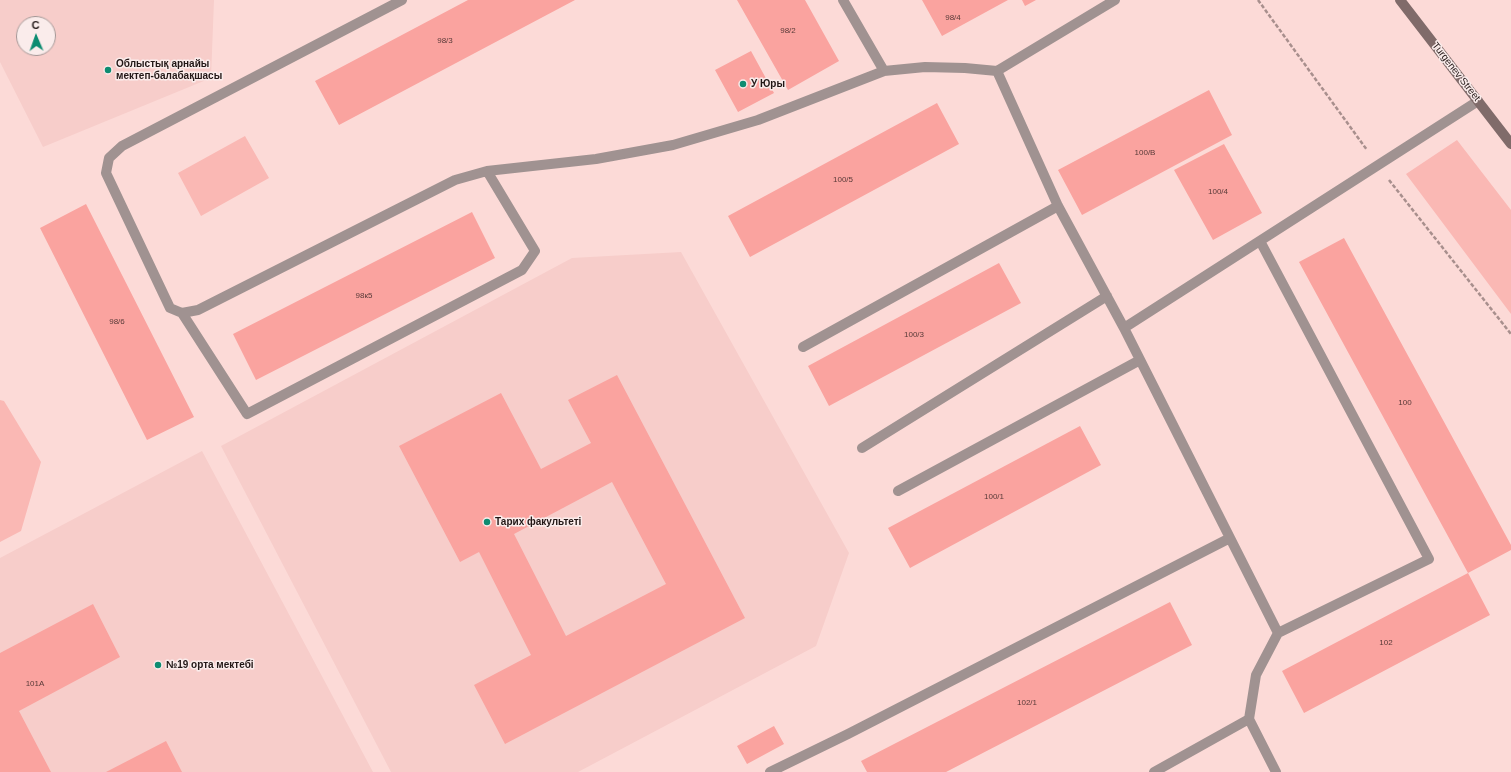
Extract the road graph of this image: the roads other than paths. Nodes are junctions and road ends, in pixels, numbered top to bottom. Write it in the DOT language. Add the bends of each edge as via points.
graph roads {
  1 [pos="402,0"];
  2 [pos="843,0"];
  3 [pos="1115,0"];
  4 [pos="1400,0"];
  5 [pos="884,71"];
  6 [pos="997,71"];
  7 [pos="1478,101"];
  8 [pos="1511,144"];
  9 [pos="487,171"];
  10 [pos="1058,206"];
  11 [pos="1260,241"];
  12 [pos="1107,296"];
  13 [pos="182,313"];
  14 [pos="1124,328"];
  15 [pos="804,346"];
  16 [pos="1140,360"];
  17 [pos="862,448"];
  18 [pos="898,491"];
  19 [pos="1230,538"];
  20 [pos="1278,633"];
  21 [pos="1249,719"];
  22 [pos="770,772"];
  23 [pos="1154,772"];
  24 [pos="1276,772"];
  1 -- 13 [label="lane" via="122,146 109,158 106,173 109,180 170,308"];
  2 -- 5 [label="lane"];
  3 -- 6 [label="lane"];
  4 -- 7 [label="main road, Turgenev Street"];
  5 -- 6 [label="lane" via="965,68"];
  5 -- 9 [label="lane" via="758,120 673,145 596,159"];
  6 -- 10 [label="lane"];
  7 -- 8 [label="main road, Turgenev Street"];
  7 -- 11 [label="lane"];
  9 -- 13 [label="lane" via="455,180 198,310"];
  9 -- 13 [label="lane" via="535,251 522,270 247,414"];
  10 -- 12 [label="lane"];
  10 -- 15 [label="lane"];
  11 -- 14 [label="lane"];
  11 -- 20 [label="lane" via="1430,559"];
  12 -- 14 [label="lane"];
  12 -- 17 [label="lane"];
  14 -- 16 [label="lane"];
  16 -- 18 [label="lane"];
  16 -- 19 [label="lane"];
  19 -- 20 [label="lane"];
  19 -- 22 [label="lane"];
  20 -- 21 [label="lane" via="1256,675"];
  21 -- 23 [label="lane"];
  21 -- 24 [label="lane"];
}
